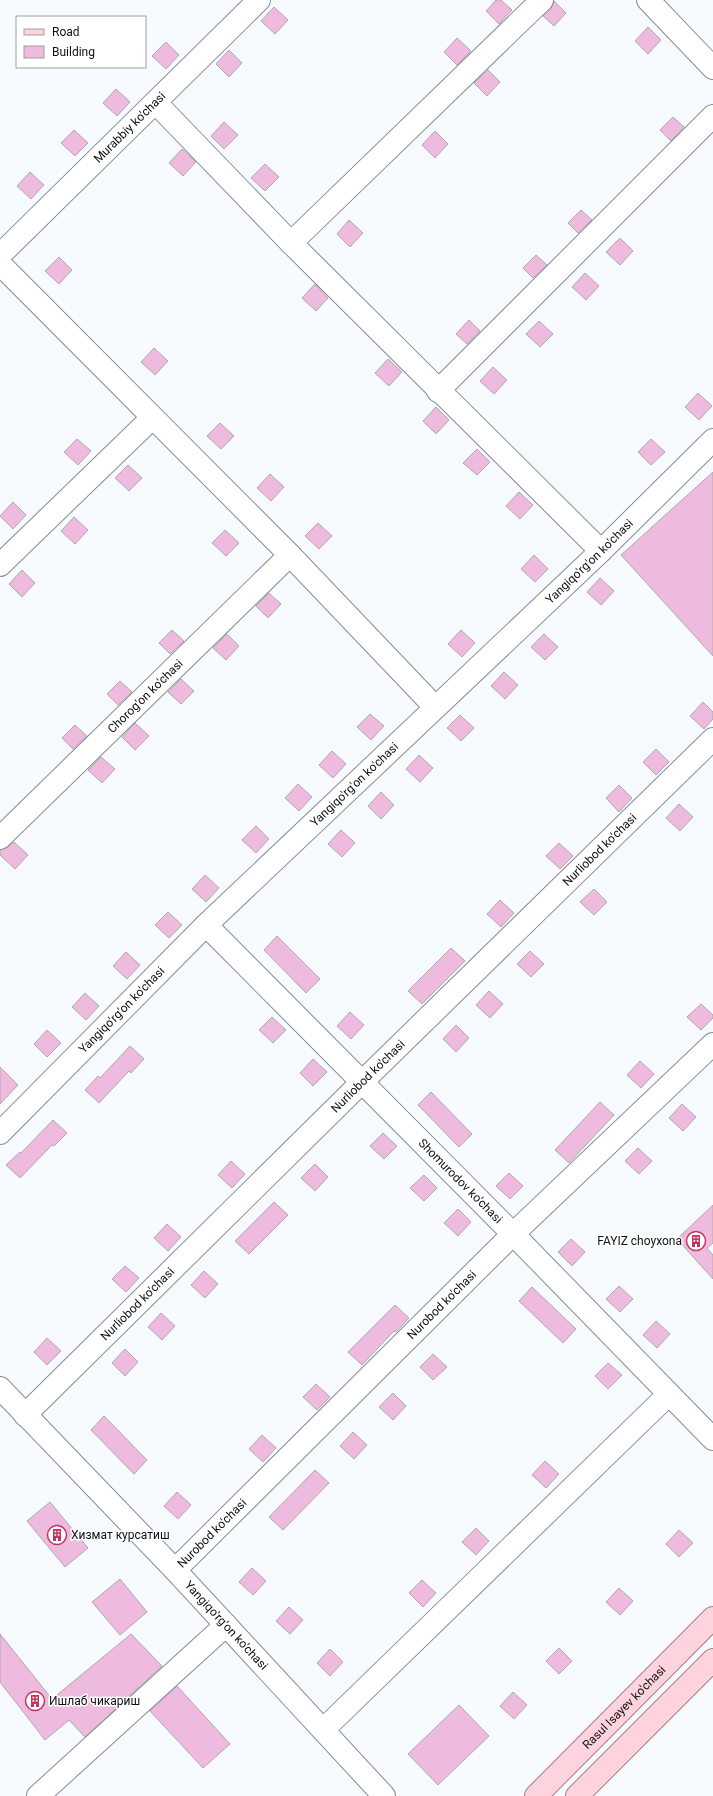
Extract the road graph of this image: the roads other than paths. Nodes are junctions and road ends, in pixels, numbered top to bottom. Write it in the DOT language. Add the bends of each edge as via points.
graph roads {
  1 [pos="259,0"];
  2 [pos="542,0"];
  3 [pos="648,0"];
  4 [pos="713,68"];
  5 [pos="156,103"];
  6 [pos="713,116"];
  7 [pos="291,243"];
  8 [pos="0,255"];
  9 [pos="0,264"];
  10 [pos="438,392"];
  11 [pos="152,418"];
  12 [pos="713,440"];
  13 [pos="601,551"];
  14 [pos="290,555"];
  15 [pos="0,565"];
  16 [pos="435,707"];
  17 [pos="713,740"];
  18 [pos="0,838"];
  19 [pos="206,925"];
  20 [pos="713,1044"];
  21 [pos="361,1083"];
  22 [pos="0,1133"];
  23 [pos="513,1234"];
  24 [pos="0,1388"];
  25 [pos="669,1394"];
  26 [pos="26,1415"];
  27 [pos="711,1432"];
  28 [pos="175,1570"];
  29 [pos="713,1618"];
  30 [pos="226,1625"];
  31 [pos="713,1660"];
  32 [pos="323,1730"];
  33 [pos="38,1796"];
  34 [pos="384,1796"];
  35 [pos="536,1796"];
  36 [pos="577,1796"];
  1 -- 5 [label="street, Murabbiy ko'chasi"];
  2 -- 7 [label="street"];
  3 -- 4 [label="street"];
  5 -- 7 [label="street"];
  5 -- 8 [label="street, Murabbiy ko'chasi"];
  6 -- 10 [label="street"];
  7 -- 10 [label="street"];
  9 -- 11 [label="street"];
  10 -- 13 [label="street"];
  11 -- 14 [label="street"];
  11 -- 15 [label="street"];
  12 -- 13 [label="street, Yangiqo'rg'on ko'chasi"];
  13 -- 16 [label="street, Yangiqo'rg'on ko'chasi"];
  14 -- 16 [label="street"];
  14 -- 18 [label="street, Chorog'on ko'chasi"];
  16 -- 19 [label="street, Yangiqo'rg'on ko'chasi"];
  17 -- 21 [label="street, Nurliobod ko'chasi"];
  19 -- 21 [label="street, Shomurodov ko'chasi"];
  19 -- 22 [label="street, Yangiqo'rg'on ko'chasi"];
  20 -- 23 [label="street, Nurobod ko'chasi"];
  21 -- 23 [label="street, Shomurodov ko'chasi"];
  21 -- 26 [label="street, Nurliobod ko'chasi"];
  23 -- 25 [label="street, Shomurodov ko'chasi"];
  23 -- 28 [label="street, Nurobod ko'chasi"];
  24 -- 26 [label="street, Yangiqo'rg'on ko'chasi"];
  25 -- 27 [label="street, Shomurodov ko'chasi"];
  25 -- 32 [label="street"];
  26 -- 28 [label="street, Yangiqo'rg'on ko'chasi"];
  28 -- 30 [label="street, Yangiqo'rg'on ko'chasi"];
  29 -- 35 [label="main road, Rasul Isayev ko'chasi"];
  30 -- 32 [label="street, Yangiqo'rg'on ko'chasi"];
  30 -- 33 [label="street"];
  31 -- 36 [label="main road"];
  32 -- 34 [label="street, Yangiqo'rg'on ko'chasi"];
}
